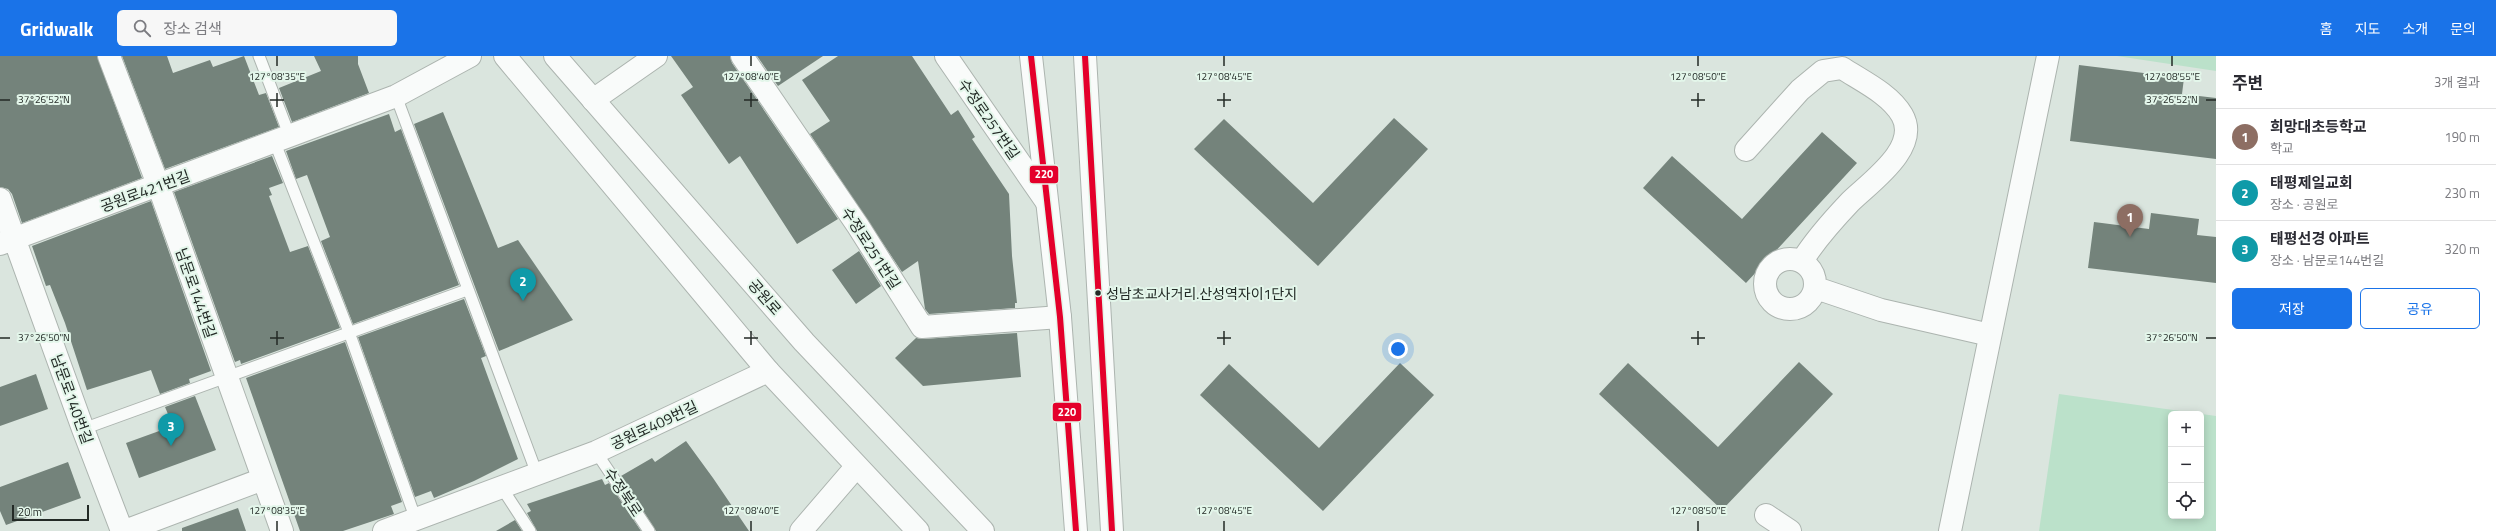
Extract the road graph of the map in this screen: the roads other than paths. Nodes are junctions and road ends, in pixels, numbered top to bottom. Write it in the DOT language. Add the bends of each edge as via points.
graph roads {
  1 [pos="109,56"];
  2 [pos="259,56"];
  3 [pos="470,56"];
  4 [pos="505,56"];
  5 [pos="555,56"];
  6 [pos="656,56"];
  7 [pos="742,56"];
  8 [pos="946,56"];
  9 [pos="1031,56"];
  10 [pos="1085,56"];
  11 [pos="2048,56"];
  12 [pos="396,96"];
  13 [pos="593,100"];
  14 [pos="283,140"];
  15 [pos="1746,150"];
  16 [pos="159,187"];
  17 [pos="0,199"];
  18 [pos="1046,201"];
  19 [pos="7,242"];
  20 [pos="1802,261"];
  21 [pos="1816,288"];
  22 [pos="467,290"];
  23 [pos="1060,317"];
  24 [pos="349,332"];
  25 [pos="1990,335"];
  26 [pos="768,371"];
  27 [pos="226,377"];
  28 [pos="83,429"];
  29 [pos="596,452"];
  30 [pos="856,467"];
  31 [pos="536,474"];
  32 [pos="263,479"];
  33 [pos="502,488"];
  34 [pos="1766,515"];
  35 [pos="403,526"];
  36 [pos="124,531"];
  37 [pos="282,531"];
  38 [pos="530,531"];
  39 [pos="649,531"];
  40 [pos="801,531"];
  41 [pos="918,531"];
  42 [pos="983,531"];
  43 [pos="1076,531"];
  44 [pos="1112,531"];
  45 [pos="1790,531"];
  46 [pos="1950,531"];
  1 -- 16 [label="street, 남문로144번길"];
  2 -- 14 [label="lane"];
  3 -- 12 [label="street, 공원로421번길"];
  4 -- 26 [label="street"];
  5 -- 13 [label="street, 공원로"];
  6 -- 13 [label="street"];
  7 -- 23 [label="street, 수정로251번길" via="858,226 922,327"];
  8 -- 18 [label="street, 수정로257번길"];
  9 -- 18 [label="street"];
  10 -- 44 [label="street"];
  11 -- 25 [label="street"];
  12 -- 14 [label="street, 공원로421번길"];
  12 -- 22 [label="lane"];
  13 -- 42 [label="street, 공원로" via="804,342"];
  14 -- 16 [label="street, 공원로421번길"];
  14 -- 24 [label="lane"];
  15 -- 20 [label="street" via="1800,90 1823,71 1842,68 1894,105 1902,114 1906,137 1899,152 1888,167 1850,202 1814,241"];
  16 -- 19 [label="street, 공원로421번길"];
  16 -- 27 [label="street, 남문로144번길"];
  17 -- 19 [label="street, 남문로140번길"];
  18 -- 23 [label="street"];
  19 -- 28 [label="street, 남문로140번길"];
  20 -- 21 [label="street" via="1813,272"];
  20 -- 21 [label="street" via="1786,259 1772,267 1765,282 1768,295 1776,304 1792,309 1807,303"];
  21 -- 25 [label="street" via="1881,310"];
  22 -- 24 [label="lane"];
  22 -- 31 [label="lane"];
  23 -- 43 [label="street"];
  24 -- 27 [label="lane"];
  24 -- 35 [label="lane, 공원로409번길"];
  25 -- 46 [label="street"];
  26 -- 29 [label="street, 공원로409번길"];
  26 -- 30 [label="street"];
  27 -- 28 [label="lane"];
  27 -- 32 [label="street, 남문로144번길"];
  28 -- 36 [label="street, 남문로140번길"];
  29 -- 31 [label="street, 공원로409번길"];
  29 -- 39 [label="lane, 수정북로"];
  30 -- 40 [label="street"];
  30 -- 41 [label="street"];
  31 -- 33 [label="street, 공원로409번길"];
  32 -- 36 [label="street"];
  32 -- 37 [label="street, 남문로144번길"];
  33 -- 35 [label="street, 공원로409번길"];
  33 -- 38 [label="lane"];
  34 -- 45 [label="street"];
}
